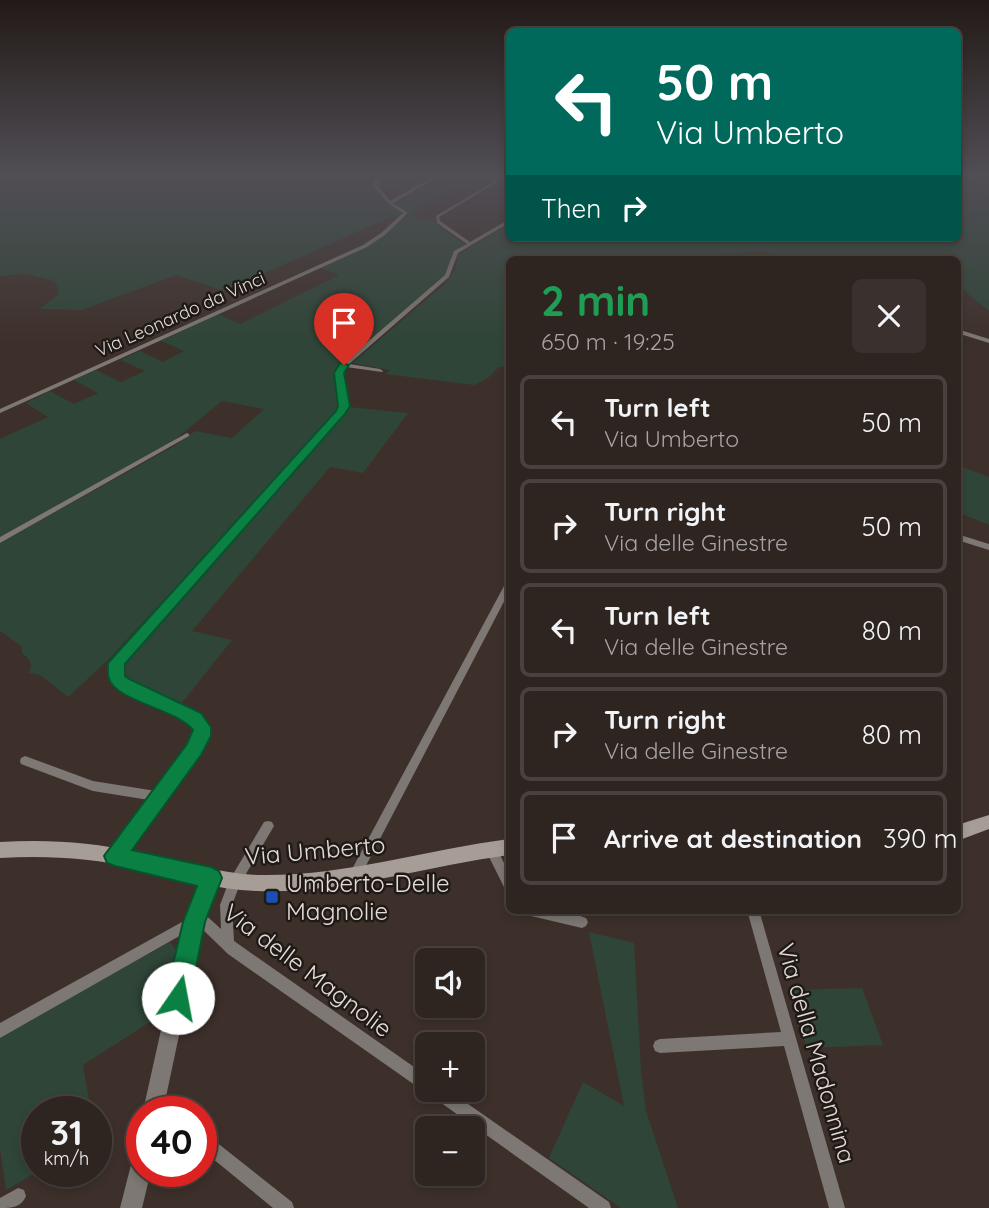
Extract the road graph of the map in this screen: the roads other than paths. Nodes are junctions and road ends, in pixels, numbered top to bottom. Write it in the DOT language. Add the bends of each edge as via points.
graph roads {
  1 [pos="385,230"];
  2 [pos="450,230"];
  3 [pos="493,230"];
  4 [pos="470,244"];
  5 [pos="961,332"];
  6 [pos="989,341"];
  7 [pos="344,365"];
  8 [pos="380,371"];
  9 [pos="0,411"];
  10 [pos="187,435"];
  11 [pos="961,538"];
  12 [pos="0,540"];
  13 [pos="989,547"];
  14 [pos="506,592"];
  15 [pos="24,761"];
  16 [pos="159,797"];
  17 [pos="989,822"];
  18 [pos="268,826"];
  19 [pos="961,832"];
  20 [pos="504,846"];
  21 [pos="0,850"];
  22 [pos="115,856"];
  23 [pos="355,875"];
  24 [pos="211,878"];
  25 [pos="235,881"];
  26 [pos="548,914"];
  27 [pos="754,914"];
  28 [pos="195,918"];
  29 [pos="582,922"];
  30 [pos="228,944"];
  31 [pos="0,1031"];
  32 [pos="789,1040"];
  33 [pos="660,1046"];
  34 [pos="415,1076"];
  35 [pos="161,1096"];
  36 [pos="452,1102"];
  37 [pos="217,1152"];
  38 [pos="136,1187"];
  39 [pos="18,1196"];
  40 [pos="0,1207"];
  41 [pos="131,1208"];
  42 [pos="286,1208"];
  43 [pos="603,1208"];
  44 [pos="837,1208"];
  1 -- 9 [label="street, Via Leonardo da Vinci" via="365,246"];
  2 -- 4 [label="street"];
  3 -- 4 [label="street"];
  4 -- 7 [label="street" via="454,254 451,271 441,283"];
  5 -- 6 [label="street"];
  7 -- 8 [label="street"];
  7 -- 16 [label="street" via="339,373 341,412 117,663 117,678 123,684 189,715 202,727 194,750"];
  10 -- 12 [label="street"];
  11 -- 13 [label="street"];
  14 -- 23 [label="street"];
  15 -- 16 [label="street" via="93,786"];
  16 -- 22 [label="street"];
  17 -- 19 [label="main road"];
  18 -- 25 [label="street"];
  20 -- 23 [label="main road, Via Umberto"];
  21 -- 22 [label="main road, Via Umberto" via="61,848"];
  22 -- 24 [label="main road, Via Umberto"];
  23 -- 25 [label="main road, Via Umberto" via="289,882"];
  24 -- 25 [label="main road, Via Umberto"];
  24 -- 28 [label="street"];
  25 -- 30 [label="street" via="226,905"];
  26 -- 29 [label="street"];
  27 -- 32 [label="street, Via della Madonnina"];
  28 -- 30 [label="street, Via delle Magnolie"];
  28 -- 31 [label="street"];
  28 -- 35 [label="street"];
  30 -- 34 [label="street, Via delle Magnolie"];
  32 -- 33 [label="street"];
  32 -- 44 [label="street, Via della Madonnina"];
  36 -- 43 [label="street"];
  37 -- 42 [label="street"];
  38 -- 41 [label="street"];
  39 -- 40 [label="street"];
}
